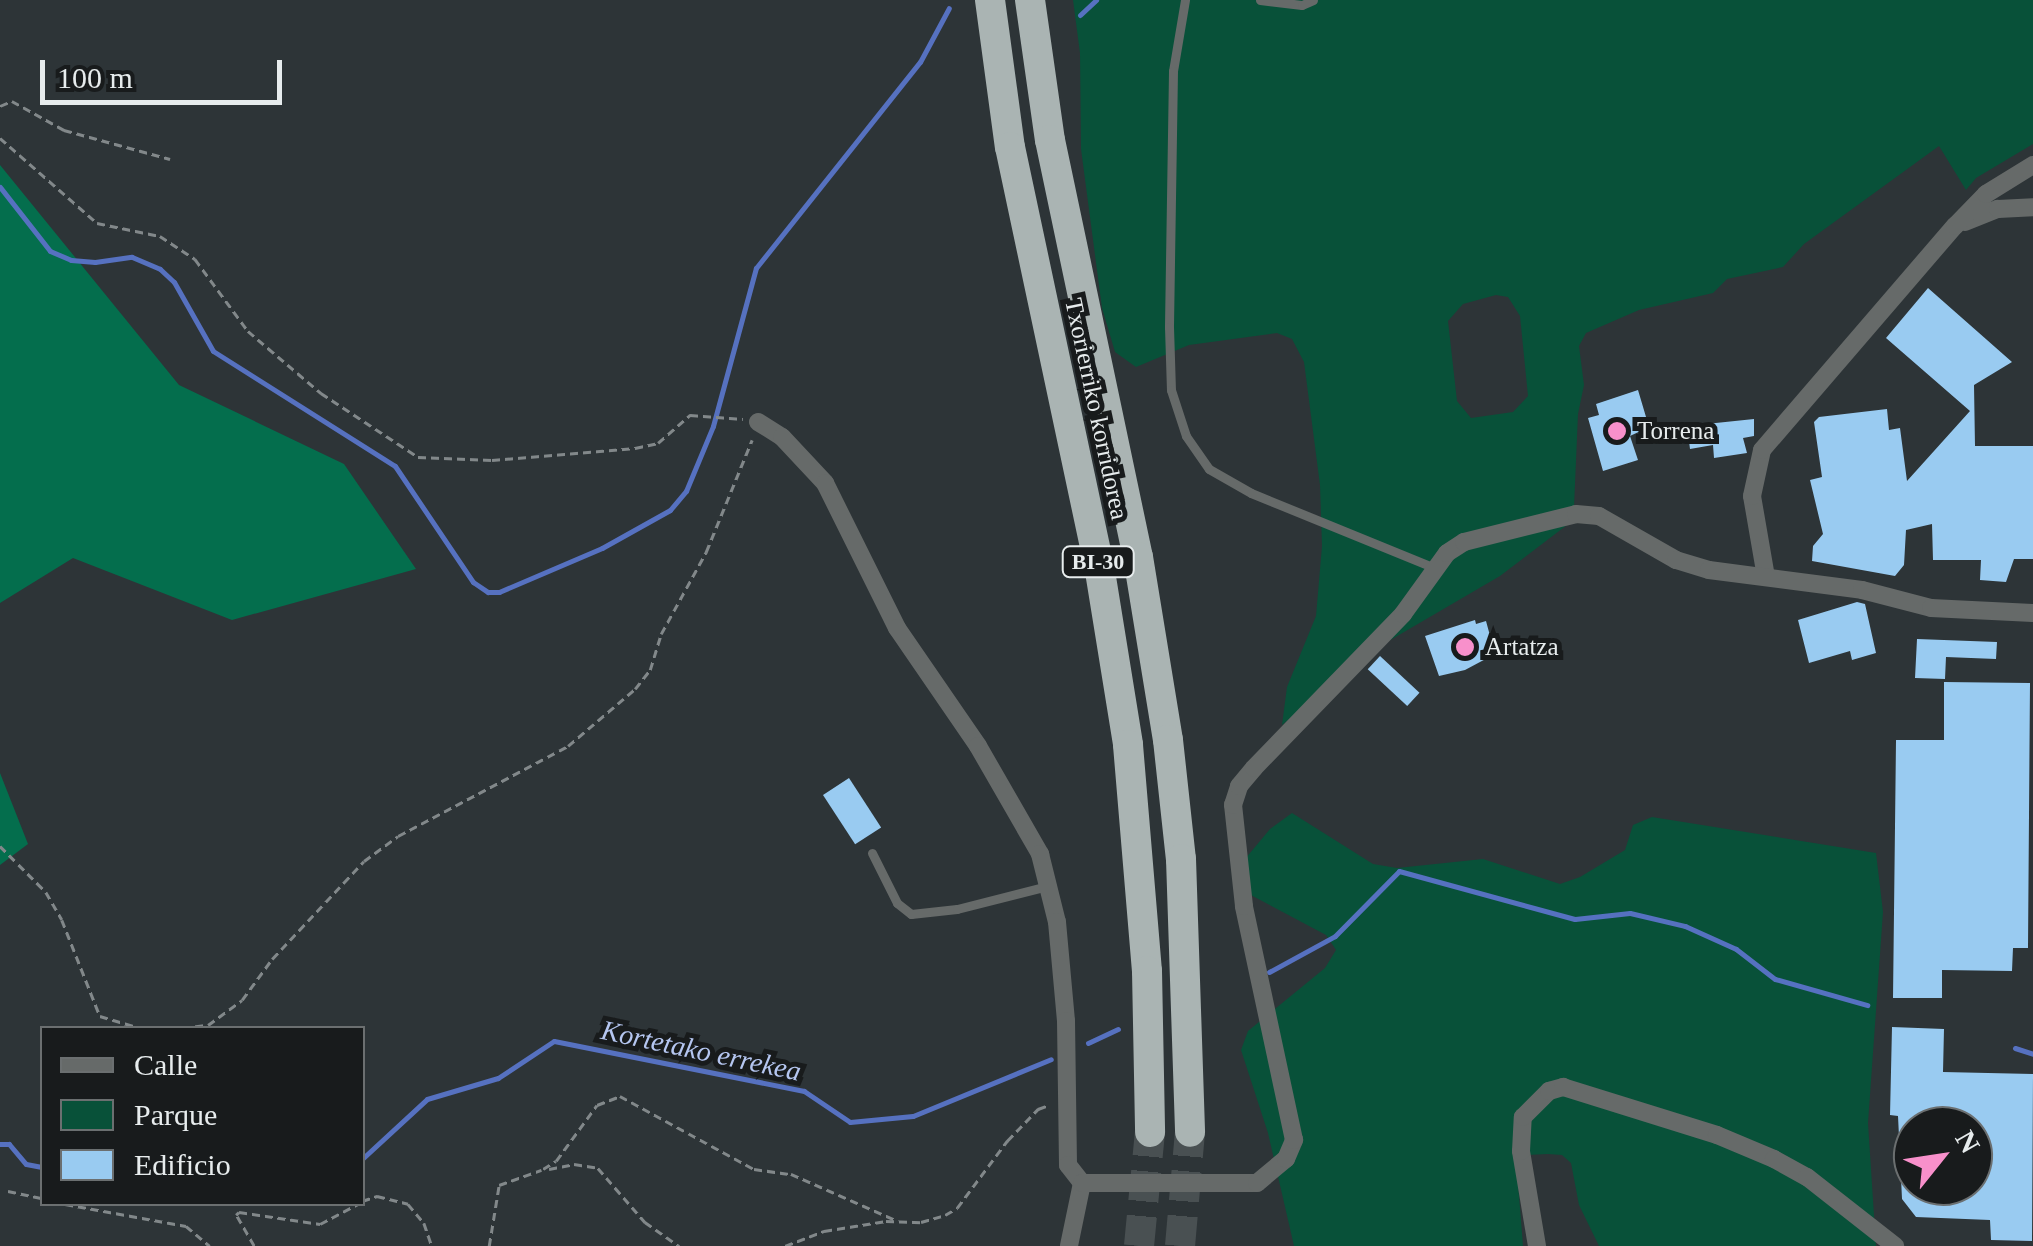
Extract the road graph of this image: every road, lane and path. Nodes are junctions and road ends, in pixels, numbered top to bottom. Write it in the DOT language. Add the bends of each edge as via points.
graph roads {
  1 [pos="990,0"];
  2 [pos="1030,0"];
  3 [pos="1186,0"];
  4 [pos="1260,0"];
  5 [pos="1314,0"];
  6 [pos="0,106"];
  7 [pos="0,138"];
  8 [pos="170,159"];
  9 [pos="2033,165"];
  10 [pos="2033,206"];
  11 [pos="1955,226"];
  12 [pos="758,422"];
  13 [pos="1436,568"];
  14 [pos="1766,577"];
  15 [pos="2033,613"];
  16 [pos="0,846"];
  17 [pos="872,853"];
  18 [pos="1051,885"];
  19 [pos="133,1026"];
  20 [pos="199,1026"];
  21 [pos="1069,1096"];
  22 [pos="1150,1132"];
  23 [pos="1190,1132"];
  24 [pos="543,1170"];
  25 [pos="1082,1183"];
  26 [pos="8,1190"];
  27 [pos="40,1198"];
  28 [pos="365,1200"];
  29 [pos="76,1206"];
  30 [pos="353,1206"];
  31 [pos="898,1222"];
  32 [pos="210,1246"];
  33 [pos="254,1246"];
  34 [pos="432,1246"];
  35 [pos="489,1246"];
  36 [pos="677,1246"];
  37 [pos="786,1246"];
  38 [pos="1069,1246"];
  39 [pos="1537,1246"];
  40 [pos="1895,1246"];
  1 -- 22 [label="highway, Txorierriko korridorea / BI-30" via="1010,147 1123,708 1141,862"];
  2 -- 23 [label="highway, Txorierriko korridorea / BI-30" via="1050,140 1138,557 1165,721 1181,858"];
  3 -- 13 [label="lane" via="1173,71 1170,326 1171,390 1186,436 1208,468 1251,493"];
  4 -- 5 [label="lane"];
  6 -- 8 [label="path" via="12,101 64,130"];
  7 -- 12 [label="path" via="97,223 160,236 195,259 248,331 321,393 418,457 492,460 635,448 658,442 690,415"];
  9 -- 11 [label="street" via="1986,194"];
  10 -- 11 [label="street" via="1998,209"];
  11 -- 14 [label="street" via="1762,450 1752,496"];
  12 -- 18 [label="street" via="782,437 825,483 896,628 978,746"];
  12 -- 20 [label="path" via="706,552 635,689 568,746 398,836 364,861 242,1000"];
  13 -- 14 [label="street" via="1447,553 1476,538 1576,514 1599,516 1676,560"];
  13 -- 25 [label="street" via="1403,614 1246,777 1234,805 1244,906 1294,1140 1286,1159 1256,1183"];
  14 -- 15 [label="street" via="1931,608"];
  16 -- 19 [label="path" via="54,906 100,1016"];
  17 -- 18 [label="lane" via="897,902 911,914 956,910"];
  18 -- 21 [label="street"];
  21 -- 25 [label="street" via="1068,1166"];
  21 -- 31 [label="path" via="1038,1110 957,1208 928,1221"];
  24 -- 31 [label="path" via="597,1105 620,1096 754,1169 791,1174"];
  24 -- 35 [label="path" via="499,1186"];
  24 -- 36 [label="path" via="598,1168 645,1222"];
  25 -- 38 [label="street"];
  26 -- 27 [label="path"];
  28 -- 34 [label="path" via="377,1196 408,1204"];
  29 -- 32 [label="path" via="186,1226"];
  30 -- 33 [label="path" via="320,1224 239,1212"];
  31 -- 37 [label="path" via="824,1231"];
  39 -- 40 [label="street" via="1521,1151 1523,1117 1563,1087 1774,1160"];
}
